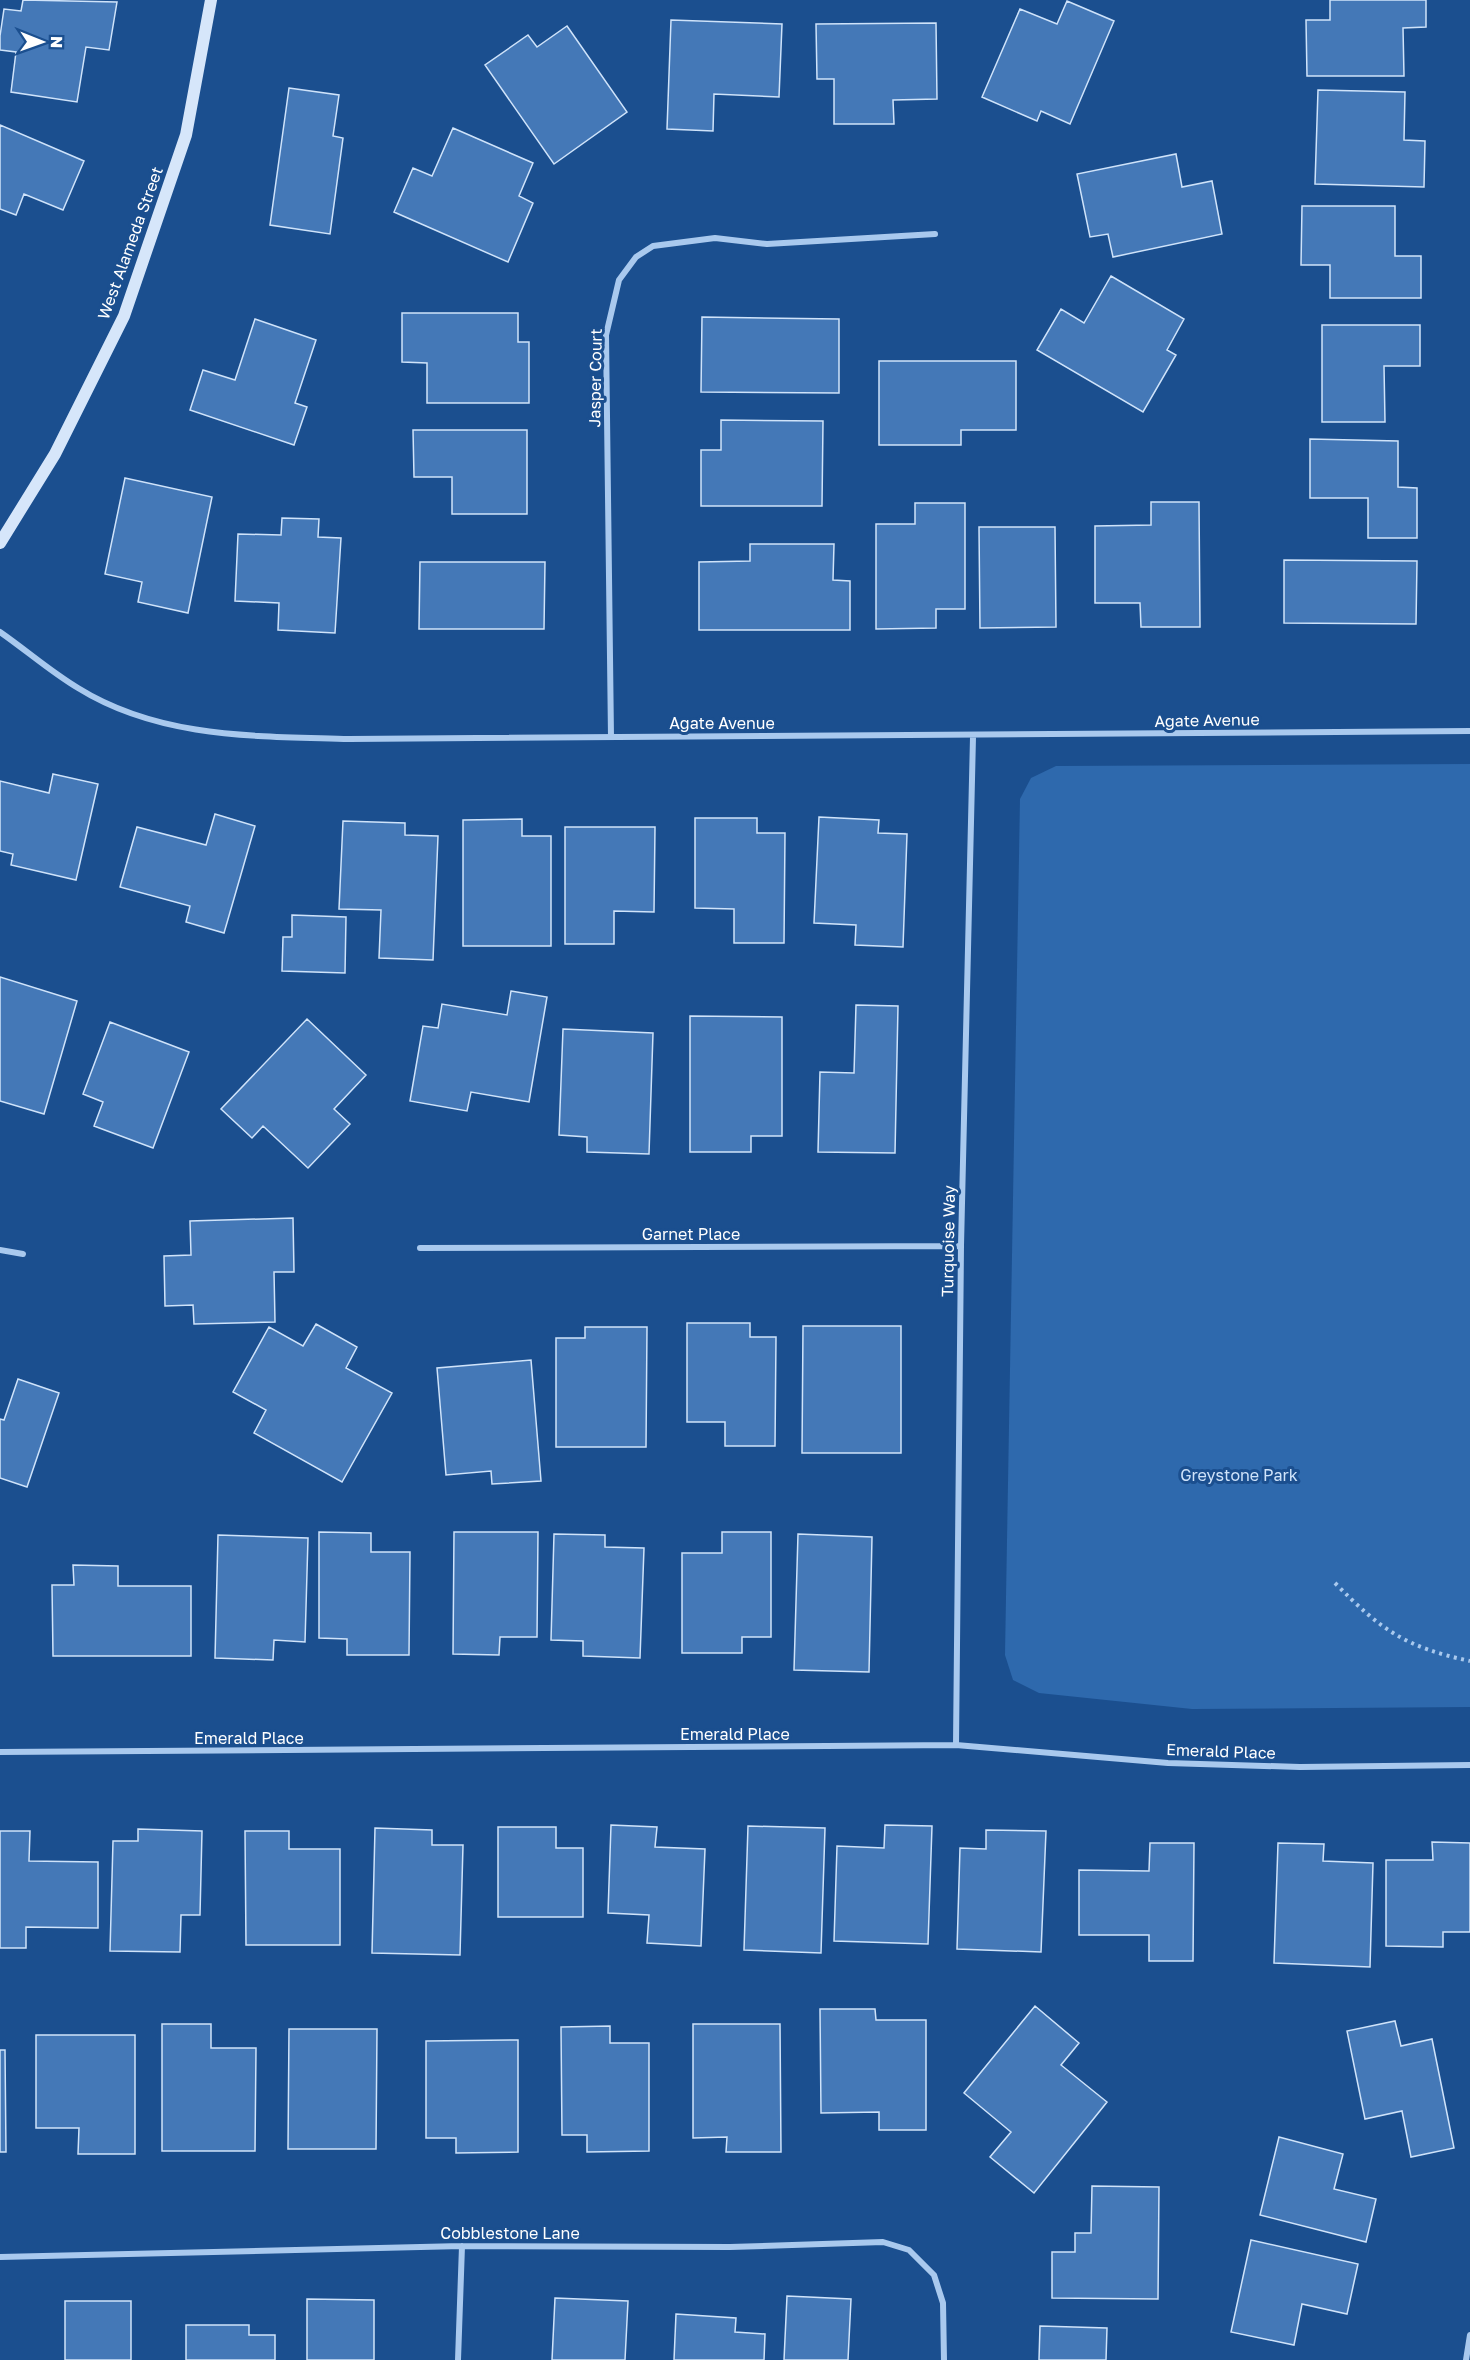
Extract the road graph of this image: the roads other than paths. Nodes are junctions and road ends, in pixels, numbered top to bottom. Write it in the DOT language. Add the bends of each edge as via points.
graph roads {
  1 [pos="211,0"];
  2 [pos="935,234"];
  3 [pos="0,543"];
  4 [pos="0,632"];
  5 [pos="1470,731"];
  6 [pos="973,736"];
  7 [pos="611,737"];
  8 [pos="961,1246"];
  9 [pos="420,1248"];
  10 [pos="0,1250"];
  11 [pos="23,1254"];
  12 [pos="956,1745"];
  13 [pos="0,1752"];
  14 [pos="1470,1765"];
  15 [pos="462,2246"];
  16 [pos="0,2257"];
  17 [pos="1470,2335"];
  18 [pos="458,2360"];
  19 [pos="944,2360"];
  20 [pos="1466,2360"];
  1 -- 3 [label="street, West Alameda Street" via="186,135 124,316 55,454"];
  2 -- 7 [label="street, Jasper Court" via="767,244 715,238 653,246 636,257 619,280 606,335"];
  4 -- 7 [label="street, Agate Avenue" via="79,689 148,720 222,735 349,739"];
  5 -- 6 [label="street, Agate Avenue"];
  6 -- 7 [label="street, Agate Avenue"];
  6 -- 8 [label="street, Turquoise Way"];
  8 -- 9 [label="street, Garnet Place"];
  8 -- 12 [label="street, Turquoise Way"];
  10 -- 11 [label="street"];
  12 -- 13 [label="street, Emerald Place"];
  12 -- 14 [label="street, Emerald Place" via="1168,1763 1300,1767"];
  15 -- 16 [label="street, Cobblestone Lane"];
  15 -- 18 [label="street"];
  15 -- 19 [label="street, Cobblestone Lane" via="730,2247 883,2242 909,2250 933,2274 943,2303"];
  17 -- 20 [label="street"];
}
